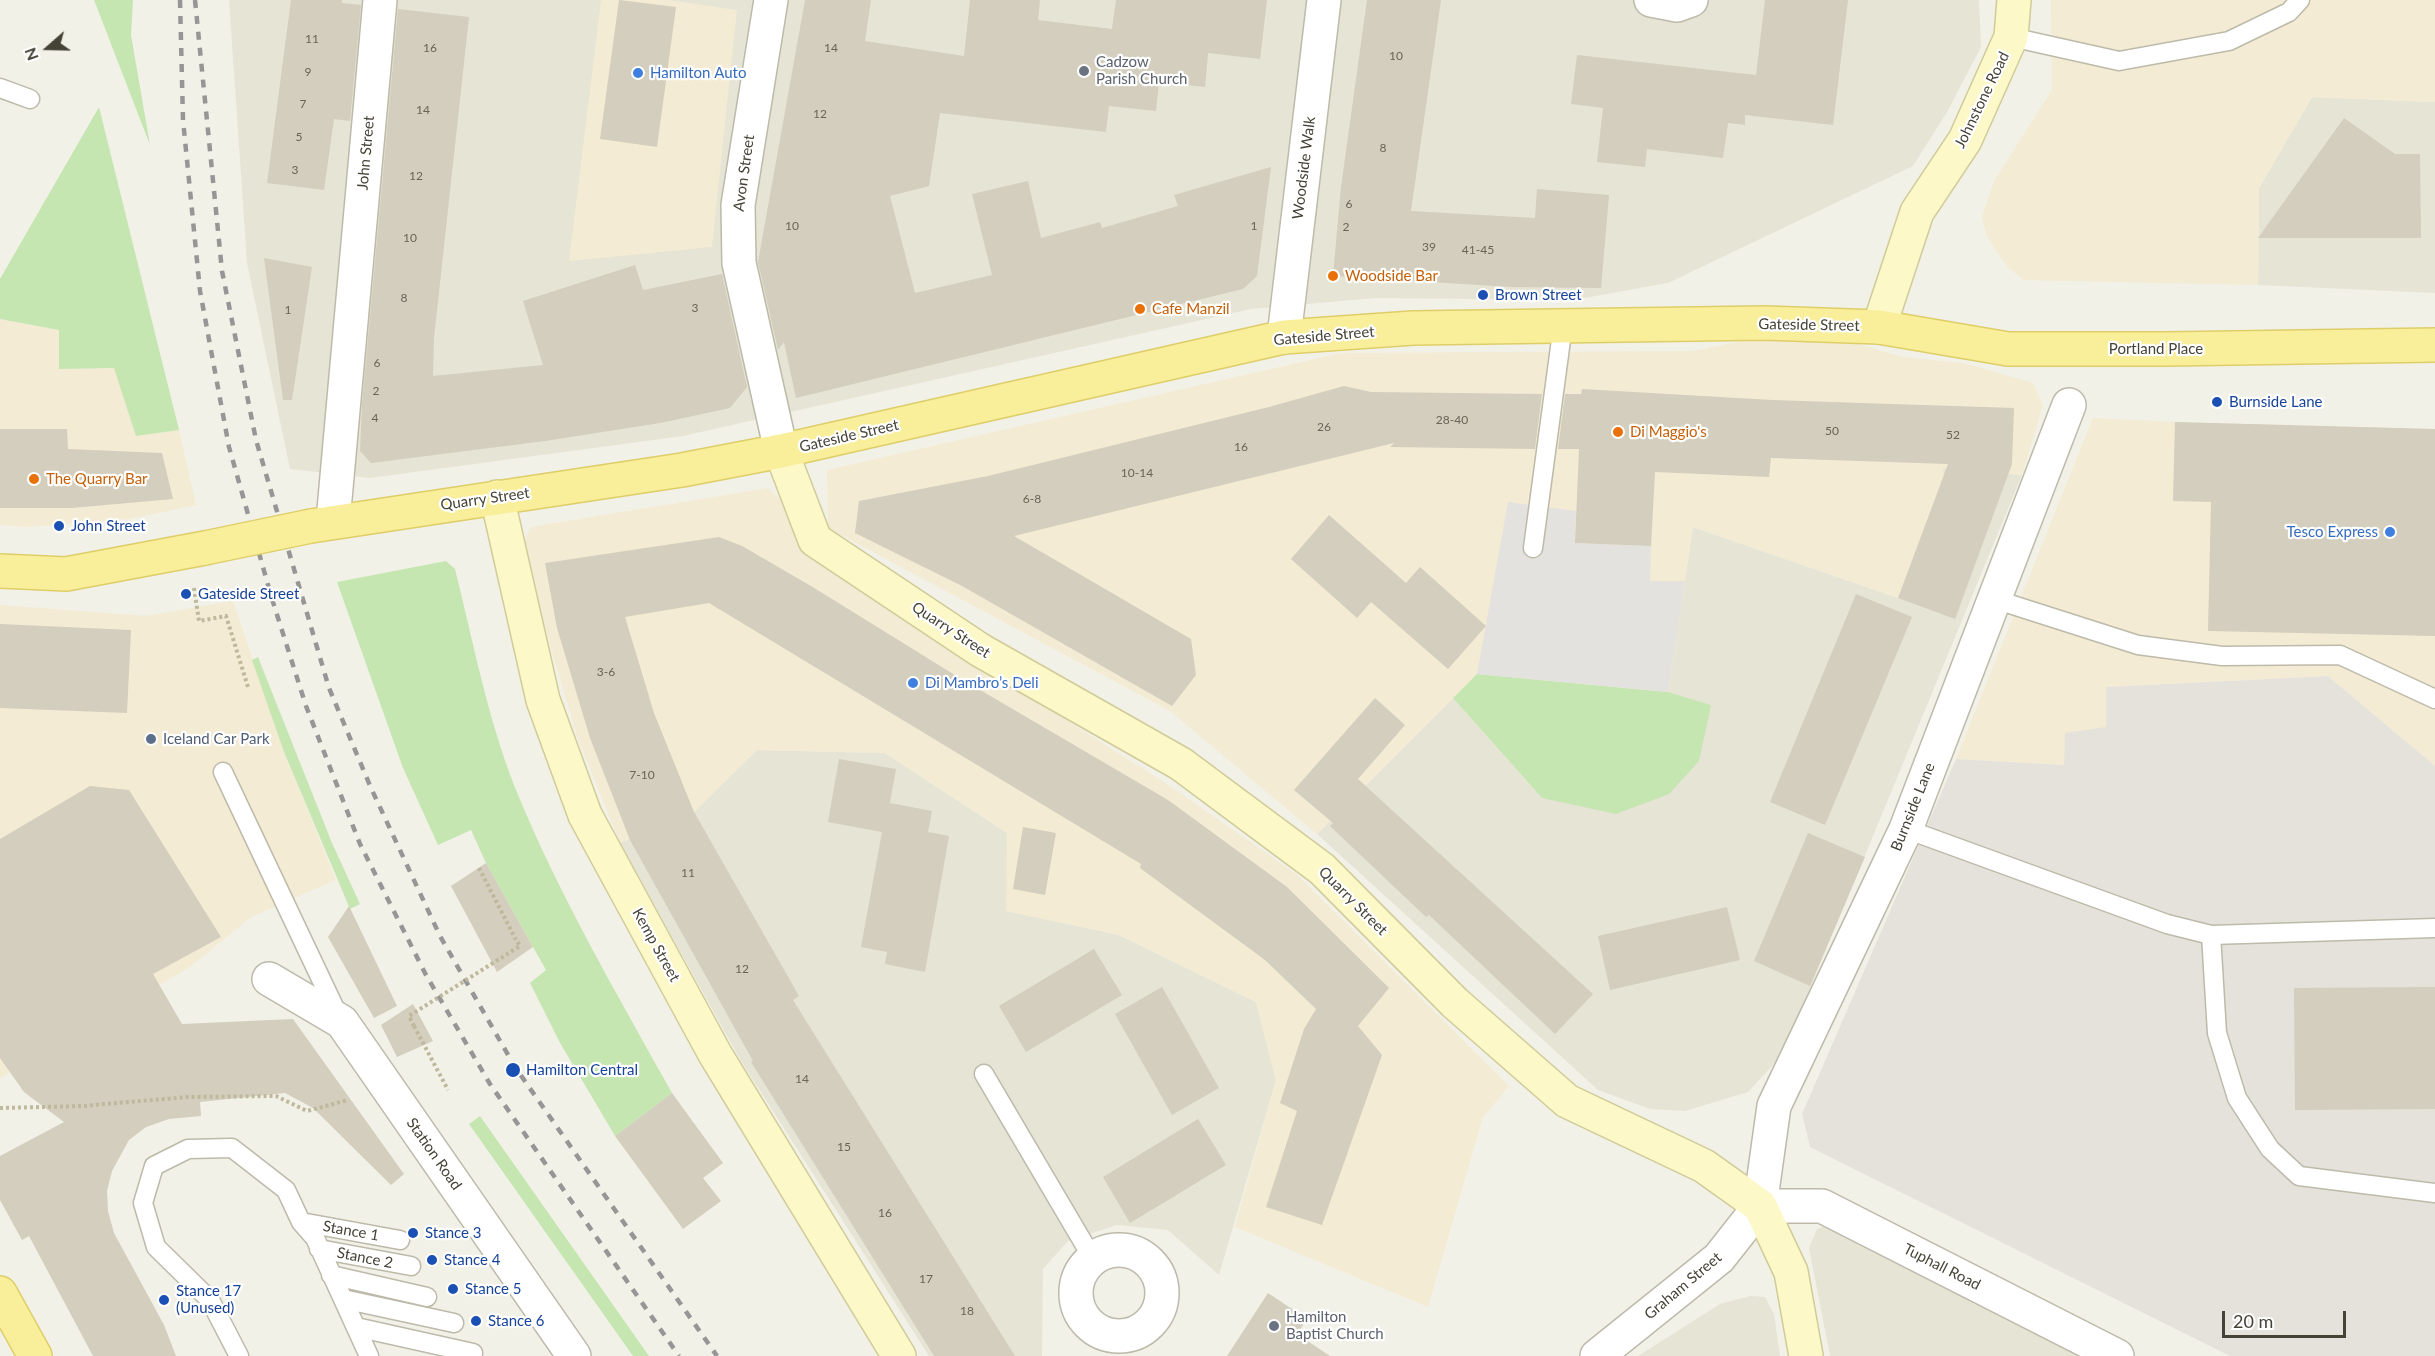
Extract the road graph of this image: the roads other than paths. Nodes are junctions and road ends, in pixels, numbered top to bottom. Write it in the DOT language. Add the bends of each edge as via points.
graph roads {
  1 [pos="380,0"];
  2 [pos="771,0"];
  3 [pos="1324,0"];
  4 [pos="1651,0"];
  5 [pos="1691,0"];
  6 [pos="2014,0"];
  7 [pos="2300,0"];
  8 [pos="2012,37"];
  9 [pos="0,88"];
  10 [pos="30,99"];
  11 [pos="1563,325"];
  12 [pos="1879,327"];
  13 [pos="1284,337"];
  14 [pos="2435,345"];
  15 [pos="2069,405"];
  16 [pos="781,451"];
  17 [pos="497,497"];
  18 [pos="322,523"];
  19 [pos="1533,548"];
  20 [pos="0,571"];
  21 [pos="1994,599"];
  22 [pos="2435,699"];
  23 [pos="223,772"];
  24 [pos="1906,830"];
  25 [pos="2435,928"];
  26 [pos="2211,934"];
  27 [pos="269,979"];
  28 [pos="342,1022"];
  29 [pos="984,1074"];
  30 [pos="2435,1193"];
  31 [pos="1760,1206"];
  32 [pos="301,1222"];
  33 [pos="400,1240"];
  34 [pos="319,1249"];
  35 [pos="1093,1258"];
  36 [pos="411,1266"];
  37 [pos="331,1275"];
  38 [pos="0,1293"];
  39 [pos="427,1297"];
  40 [pos="343,1299"];
  41 [pos="454,1323"];
  42 [pos="356,1327"];
  43 [pos="1114,1346"];
  44 [pos="473,1353"];
  45 [pos="35,1356"];
  46 [pos="239,1356"];
  47 [pos="369,1356"];
  48 [pos="574,1356"];
  49 [pos="899,1356"];
  50 [pos="1597,1356"];
  51 [pos="1806,1356"];
  52 [pos="2117,1356"];
  1 -- 18 [label="street, John Street"];
  2 -- 16 [label="street, Avon Street" via="738,205 738,251"];
  3 -- 13 [label="street, Woodside Walk"];
  4 -- 5 [label="street" via="1677,5"];
  6 -- 8 [label="street, Johnstone Road"];
  7 -- 8 [label="lane" via="2289,12 2229,41 2119,62"];
  8 -- 12 [label="street, Johnstone Road" via="1965,140 1917,212"];
  9 -- 10 [label="lane"];
  11 -- 12 [label="main road, Gateside Street"];
  11 -- 13 [label="main road, Gateside Street" via="1413,328"];
  11 -- 19 [label="lane"];
  12 -- 14 [label="main road, Portland Place" via="2008,349"];
  13 -- 16 [label="main road, Gateside Street"];
  15 -- 21 [label="street, Burnside Lane"];
  16 -- 17 [label="main road, Quarry Street"];
  16 -- 31 [label="street, Quarry Street" via="815,540 980,651 1181,764 1322,869 1455,1003 1567,1101 1704,1166"];
  17 -- 18 [label="main road, Quarry Street"];
  17 -- 49 [label="street, Kemp Street" via="543,700 585,815 715,1054"];
  18 -- 20 [label="main road, Quarry Street, bridge" via="66,574"];
  21 -- 22 [label="lane" via="2138,645 2222,656 2340,655"];
  21 -- 24 [label="street, Burnside Lane"];
  23 -- 28 [label="lane"];
  24 -- 26 [label="lane" via="2167,924"];
  24 -- 31 [label="street, Burnside Lane" via="1774,1106"];
  25 -- 26 [label="lane"];
  26 -- 30 [label="lane" via="2217,1033 2237,1098 2270,1149 2299,1176"];
  27 -- 28 [label="street, Station Road"];
  28 -- 48 [label="street, Station Road"];
  29 -- 35 [label="lane"];
  31 -- 50 [label="street, Graham Street" via="1719,1258"];
  31 -- 51 [label="street, Quarry Street" via="1791,1272"];
  31 -- 52 [label="street, Tuphall Road" via="1822,1206"];
  32 -- 33 [label="lane, Stance 1"];
  32 -- 34 [label="lane"];
  32 -- 46 [label="lane" via="286,1190 232,1148 188,1149 154,1166 143,1203 156,1247 210,1300"];
  34 -- 36 [label="lane, Stance 2"];
  34 -- 37 [label="lane"];
  35 -- 43 [label="street" via="1081,1271 1076,1288 1077,1306 1086,1321"];
  35 -- 43 [label="street" via="1108,1251 1140,1255 1160,1280 1157,1312 1147,1325"];
  37 -- 39 [label="lane"];
  37 -- 40 [label="lane"];
  38 -- 45 [label="main road"];
  40 -- 41 [label="lane"];
  40 -- 42 [label="lane"];
  42 -- 44 [label="lane"];
  42 -- 47 [label="lane"];
}
